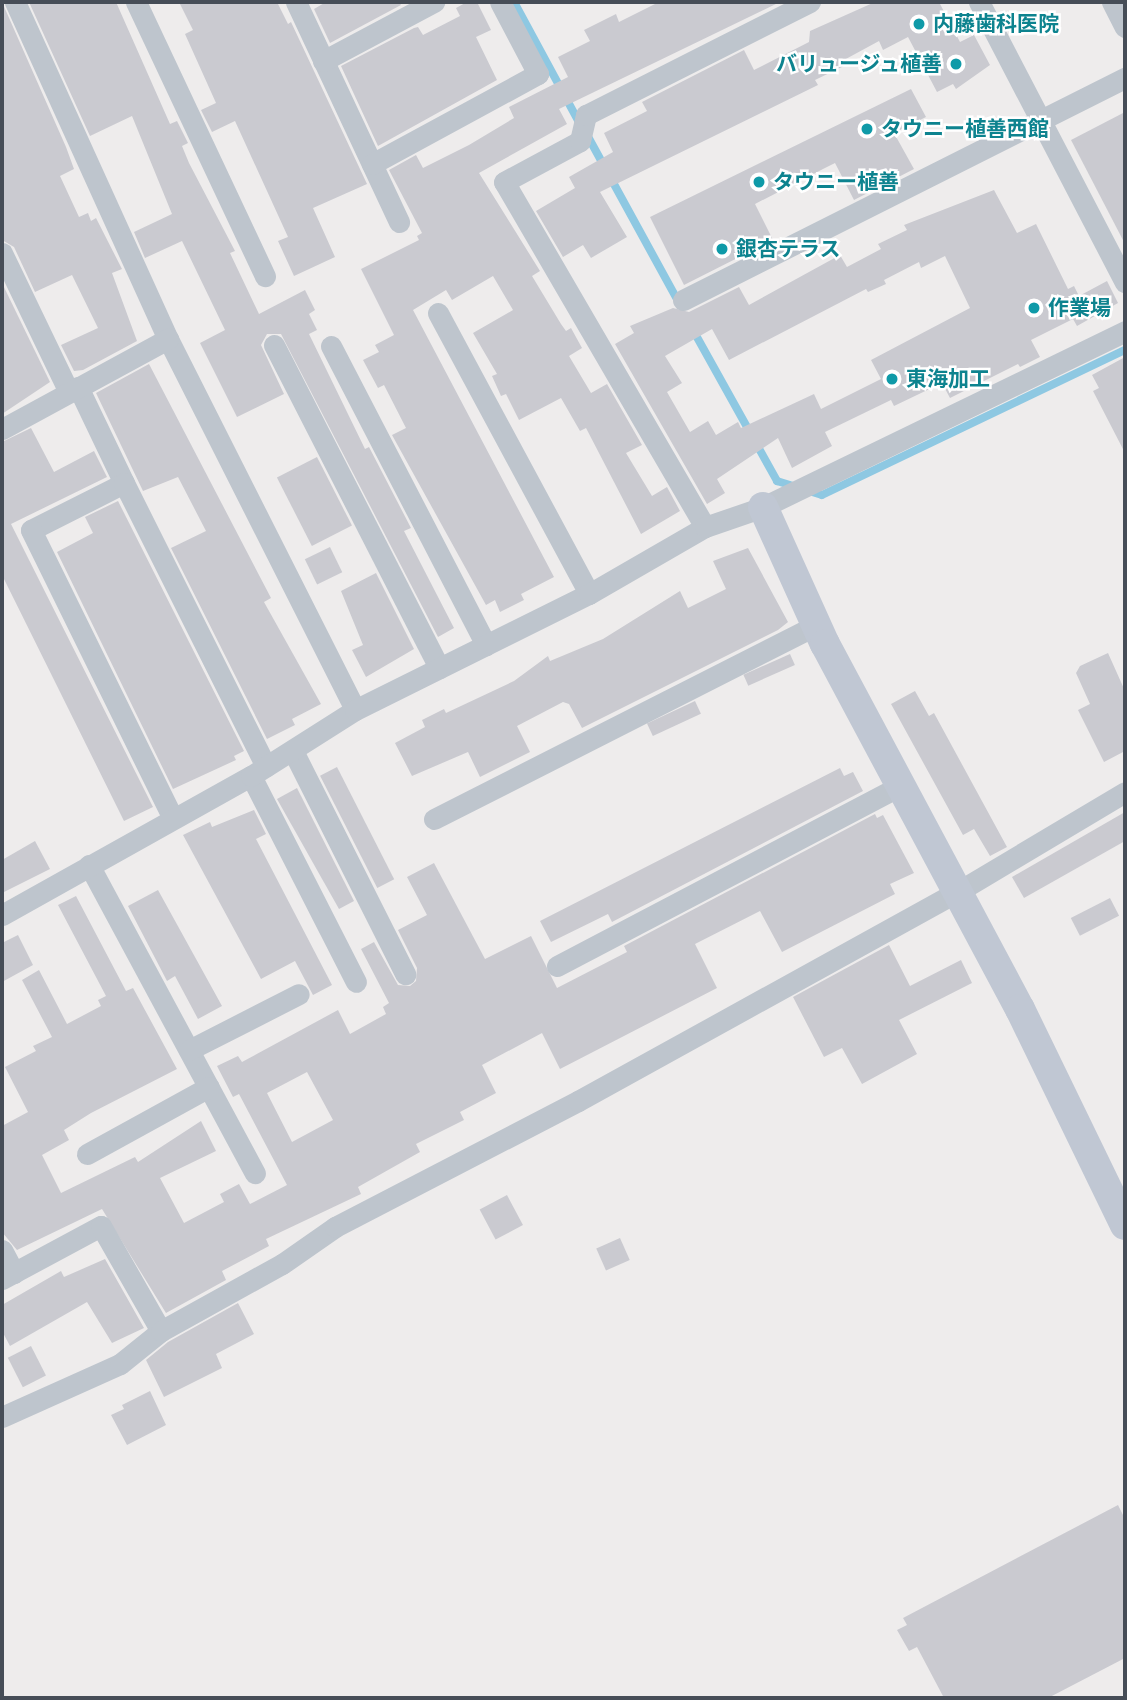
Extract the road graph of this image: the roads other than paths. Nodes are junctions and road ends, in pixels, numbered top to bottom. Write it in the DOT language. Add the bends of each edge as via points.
graph roads {
  1 [pos="15,2"];
  2 [pos="136,2"];
  3 [pos="296,2"];
  4 [pos="434,2"];
  5 [pos="500,2"];
  6 [pos="810,2"];
  7 [pos="979,2"];
  8 [pos="1112,2"];
  9 [pos="1125,27"];
  10 [pos="323,61"];
  11 [pos="1125,78"];
  12 [pos="1043,122"];
  13 [pos="372,164"];
  14 [pos="399,222"];
  15 [pos="1117,248"];
  16 [pos="2,253"];
  17 [pos="265,276"];
  18 [pos="1125,282"];
  19 [pos="683,300"];
  20 [pos="438,313"];
  21 [pos="1125,331"];
  22 [pos="168,338"];
  23 [pos="274,345"];
  24 [pos="331,346"];
  25 [pos="73,389"];
  26 [pos="2,429"];
  27 [pos="124,483"];
  28 [pos="763,507"];
  29 [pos="705,527"];
  30 [pos="589,594"];
  31 [pos="817,625"];
  32 [pos="486,645"];
  33 [pos="439,668"];
  34 [pos="355,710"];
  35 [pos="293,751"];
  36 [pos="258,771"];
  37 [pos="898,787"];
  38 [pos="1125,792"];
  39 [pos="172,816"];
  40 [pos="434,818"];
  41 [pos="89,865"];
  42 [pos="959,891"];
  43 [pos="2,915"];
  44 [pos="558,966"];
  45 [pos="405,974"];
  46 [pos="356,982"];
  47 [pos="299,994"];
  48 [pos="189,1050"];
  49 [pos="209,1087"];
  50 [pos="87,1154"];
  51 [pos="255,1173"];
  52 [pos="1125,1225"];
  53 [pos="2,1250"];
  54 [pos="8,1276"];
  55 [pos="161,1331"];
  56 [pos="2,1417"];
  1 -- 22 [label="street"];
  2 -- 17 [label="street"];
  3 -- 10 [label="street"];
  4 -- 10 [label="street"];
  5 -- 13 [label="street" via="538,74"];
  6 -- 29 [label="street" via="586,115 580,141 504,182"];
  7 -- 12 [label="street"];
  8 -- 9 [label="street"];
  10 -- 13 [label="street"];
  11 -- 12 [label="street"];
  12 -- 15 [label="street"];
  12 -- 19 [label="street"];
  13 -- 14 [label="street"];
  15 -- 18 [label="street"];
  16 -- 25 [label="street"];
  20 -- 30 [label="street"];
  21 -- 28 [label="street"];
  22 -- 25 [label="street"];
  22 -- 34 [label="street"];
  23 -- 33 [label="street"];
  24 -- 32 [label="street"];
  25 -- 26 [label="street"];
  25 -- 27 [label="street"];
  27 -- 36 [label="street"];
  27 -- 39 [label="street" via="31,530"];
  28 -- 29 [label="street"];
  28 -- 31 [label="street"];
  29 -- 30 [label="street"];
  30 -- 32 [label="street"];
  31 -- 37 [label="street"];
  31 -- 40 [label="street"];
  32 -- 33 [label="street"];
  33 -- 34 [label="street"];
  34 -- 35 [label="street"];
  35 -- 36 [label="street"];
  35 -- 45 [label="street"];
  36 -- 39 [label="street"];
  36 -- 46 [label="street"];
  37 -- 42 [label="street" via="950,884"];
  37 -- 44 [label="street"];
  38 -- 42 [label="street"];
  39 -- 41 [label="street"];
  41 -- 43 [label="street"];
  41 -- 48 [label="street"];
  42 -- 52 [label="street"];
  42 -- 55 [label="street" via="578,1101 335,1227 282,1264"];
  47 -- 48 [label="street"];
  48 -- 49 [label="street"];
  49 -- 50 [label="street"];
  49 -- 51 [label="street"];
  53 -- 54 [label="street"];
  54 -- 55 [label="street" via="101,1226"];
  55 -- 56 [label="street" via="120,1364"];
}
